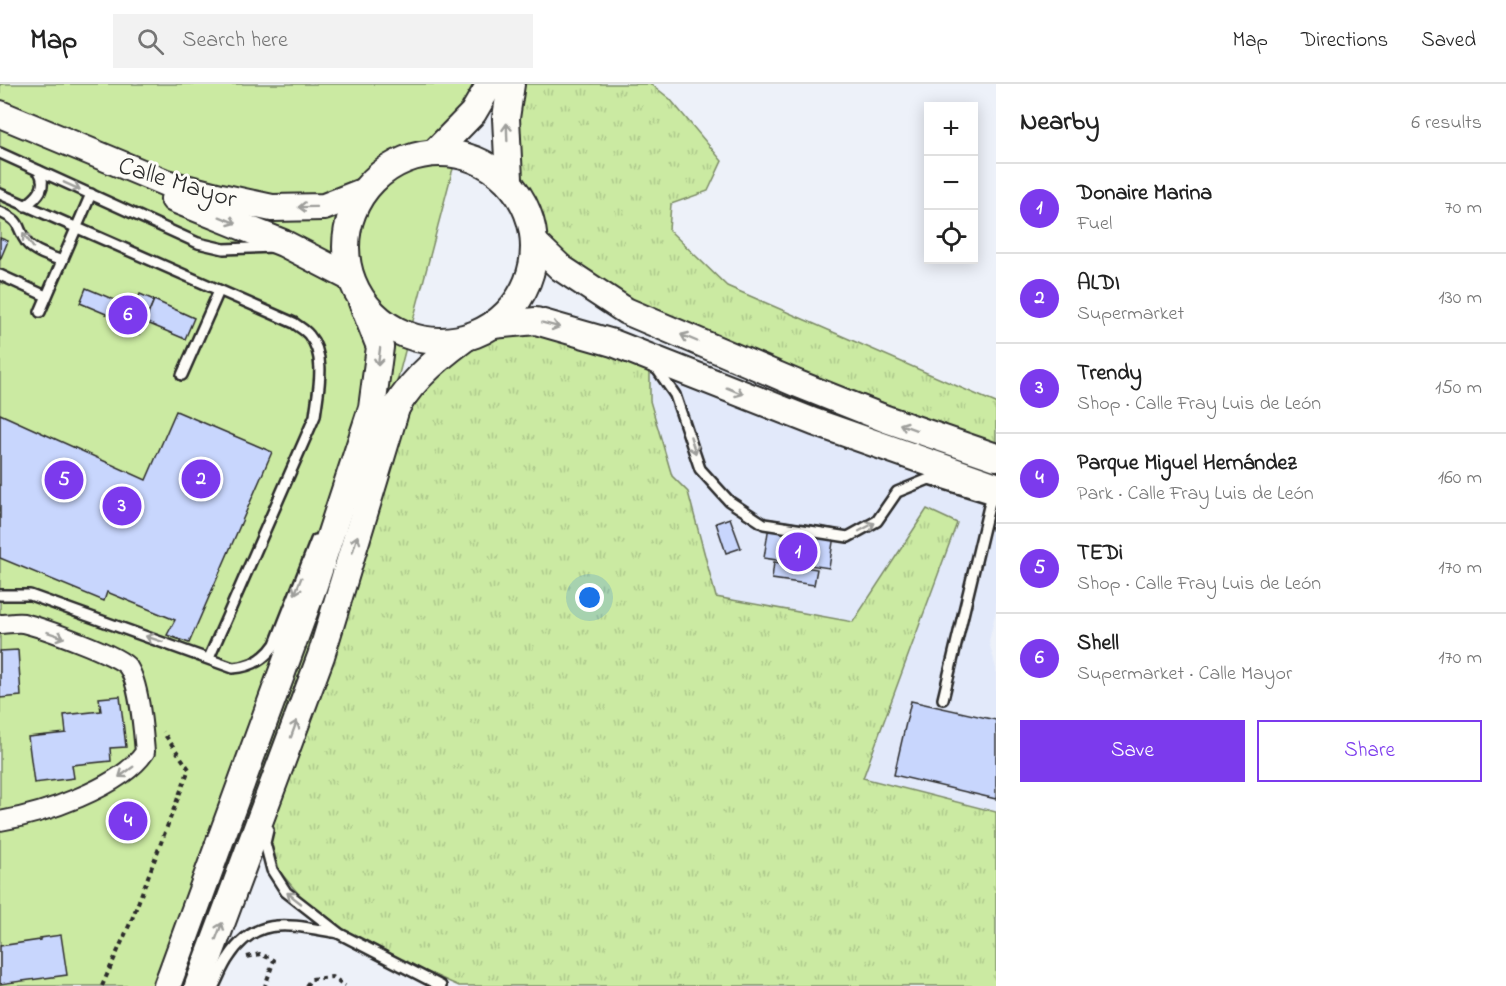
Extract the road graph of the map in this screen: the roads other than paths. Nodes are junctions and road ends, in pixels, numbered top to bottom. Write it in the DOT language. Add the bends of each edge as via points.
graph roads {
  1 [pos="490,84"];
  2 [pos="511,84"];
  3 [pos="0,114"];
  4 [pos="0,125"];
  5 [pos="0,153"];
  6 [pos="434,153"];
  7 [pos="39,171"];
  8 [pos="509,179"];
  9 [pos="362,192"];
  10 [pos="0,194"];
  11 [pos="91,194"];
  12 [pos="25,206"];
  13 [pos="0,212"];
  14 [pos="76,229"];
  15 [pos="283,243"];
  16 [pos="537,245"];
  17 [pos="62,261"];
  18 [pos="0,275"];
  19 [pos="347,276"];
  20 [pos="219,291"];
  21 [pos="46,296"];
  22 [pos="362,302"];
  23 [pos="39,312"];
  24 [pos="493,325"];
  25 [pos="464,339"];
  26 [pos="648,356"];
  27 [pos="182,375"];
  28 [pos="397,405"];
  29 [pos="363,437"];
  30 [pos="996,457"];
  31 [pos="994,495"];
  32 [pos="327,514"];
  33 [pos="318,536"];
  34 [pos="314,585"];
  35 [pos="0,595"];
  36 [pos="0,624"];
  37 [pos="209,658"];
  38 [pos="943,699"];
  39 [pos="278,772"];
  40 [pos="0,821"];
  41 [pos="340,934"];
  42 [pos="167,986"];
  43 [pos="198,986"];
  44 [pos="214,986"];
  45 [pos="441,986"];
  1 -- 6 [label="main road" via="473,113"];
  8 -- 2 [label="main road, one-way" via="506,118"];
  9 -- 3 [label="main road, Calle Mayor, one-way" via="324,207 272,208 166,183"];
  4 -- 15 [label="main road, Calle Mayor, one-way"];
  5 -- 7 [label="lane"];
  6 -- 8 [label="main road" via="468,157"];
  6 -- 9 [label="main road" via="401,160"];
  7 -- 11 [label="lane, one-way"];
  7 -- 12 [label="lane" via="42,189"];
  8 -- 16 [label="main road" via="522,201"];
  9 -- 19 [label="main road" via="353,208 345,239"];
  10 -- 12 [label="lane"];
  11 -- 14 [label="lane"];
  11 -- 15 [label="lane" via="198,243 224,249 274,247"];
  12 -- 14 [label="lane"];
  17 -- 13 [label="lane, one-way" via="32,247 19,224"];
  14 -- 17 [label="lane"];
  14 -- 20 [label="lane"];
  15 -- 19 [label="main road, Calle Mayor"];
  16 -- 24 [label="main road" via="533,274 517,304"];
  30 -- 16 [label="main road, one-way" via="808,388 626,311 561,268"];
  17 -- 21 [label="lane"];
  18 -- 21 [label="lane"];
  19 -- 22 [label="main road"];
  20 -- 27 [label="lane"];
  20 -- 37 [label="lane" via="307,332 317,353 320,375 310,431"];
  21 -- 23 [label="lane"];
  22 -- 25 [label="main road" via="386,325 412,338 445,342"];
  22 -- 29 [label="main road, one-way" via="380,347 372,408"];
  24 -- 25 [label="main road"];
  24 -- 26 [label="main road, one-way" via="536,321"];
  25 -- 28 [label="main road" via="432,363"];
  26 -- 31 [label="main road, one-way"];
  26 -- 31 [label="lane, one-way" via="675,395 700,469 729,501 764,524 848,537 877,521 897,492 929,479"];
  28 -- 34 [label="main road"];
  39 -- 28 [label="main road, one-way" via="321,656"];
  29 -- 32 [label="lane" via="352,448"];
  29 -- 34 [label="main road"];
  31 -- 38 [label="lane"];
  33 -- 37 [label="lane, one-way" via="270,651 245,667 233,668"];
  34 -- 42 [label="main road"];
  37 -- 35 [label="lane, one-way" via="30,596"];
  36 -- 40 [label="street, one-way" via="21,623 112,654 127,664 141,713 145,752 121,776 81,796"];
  41 -- 39 [label="lane, one-way" via="286,892 272,870 265,843"];
  43 -- 39 [label="main road, one-way"];
  41 -- 44 [label="lane" via="288,924 253,931 229,956"];
  41 -- 45 [label="lane"];
}
